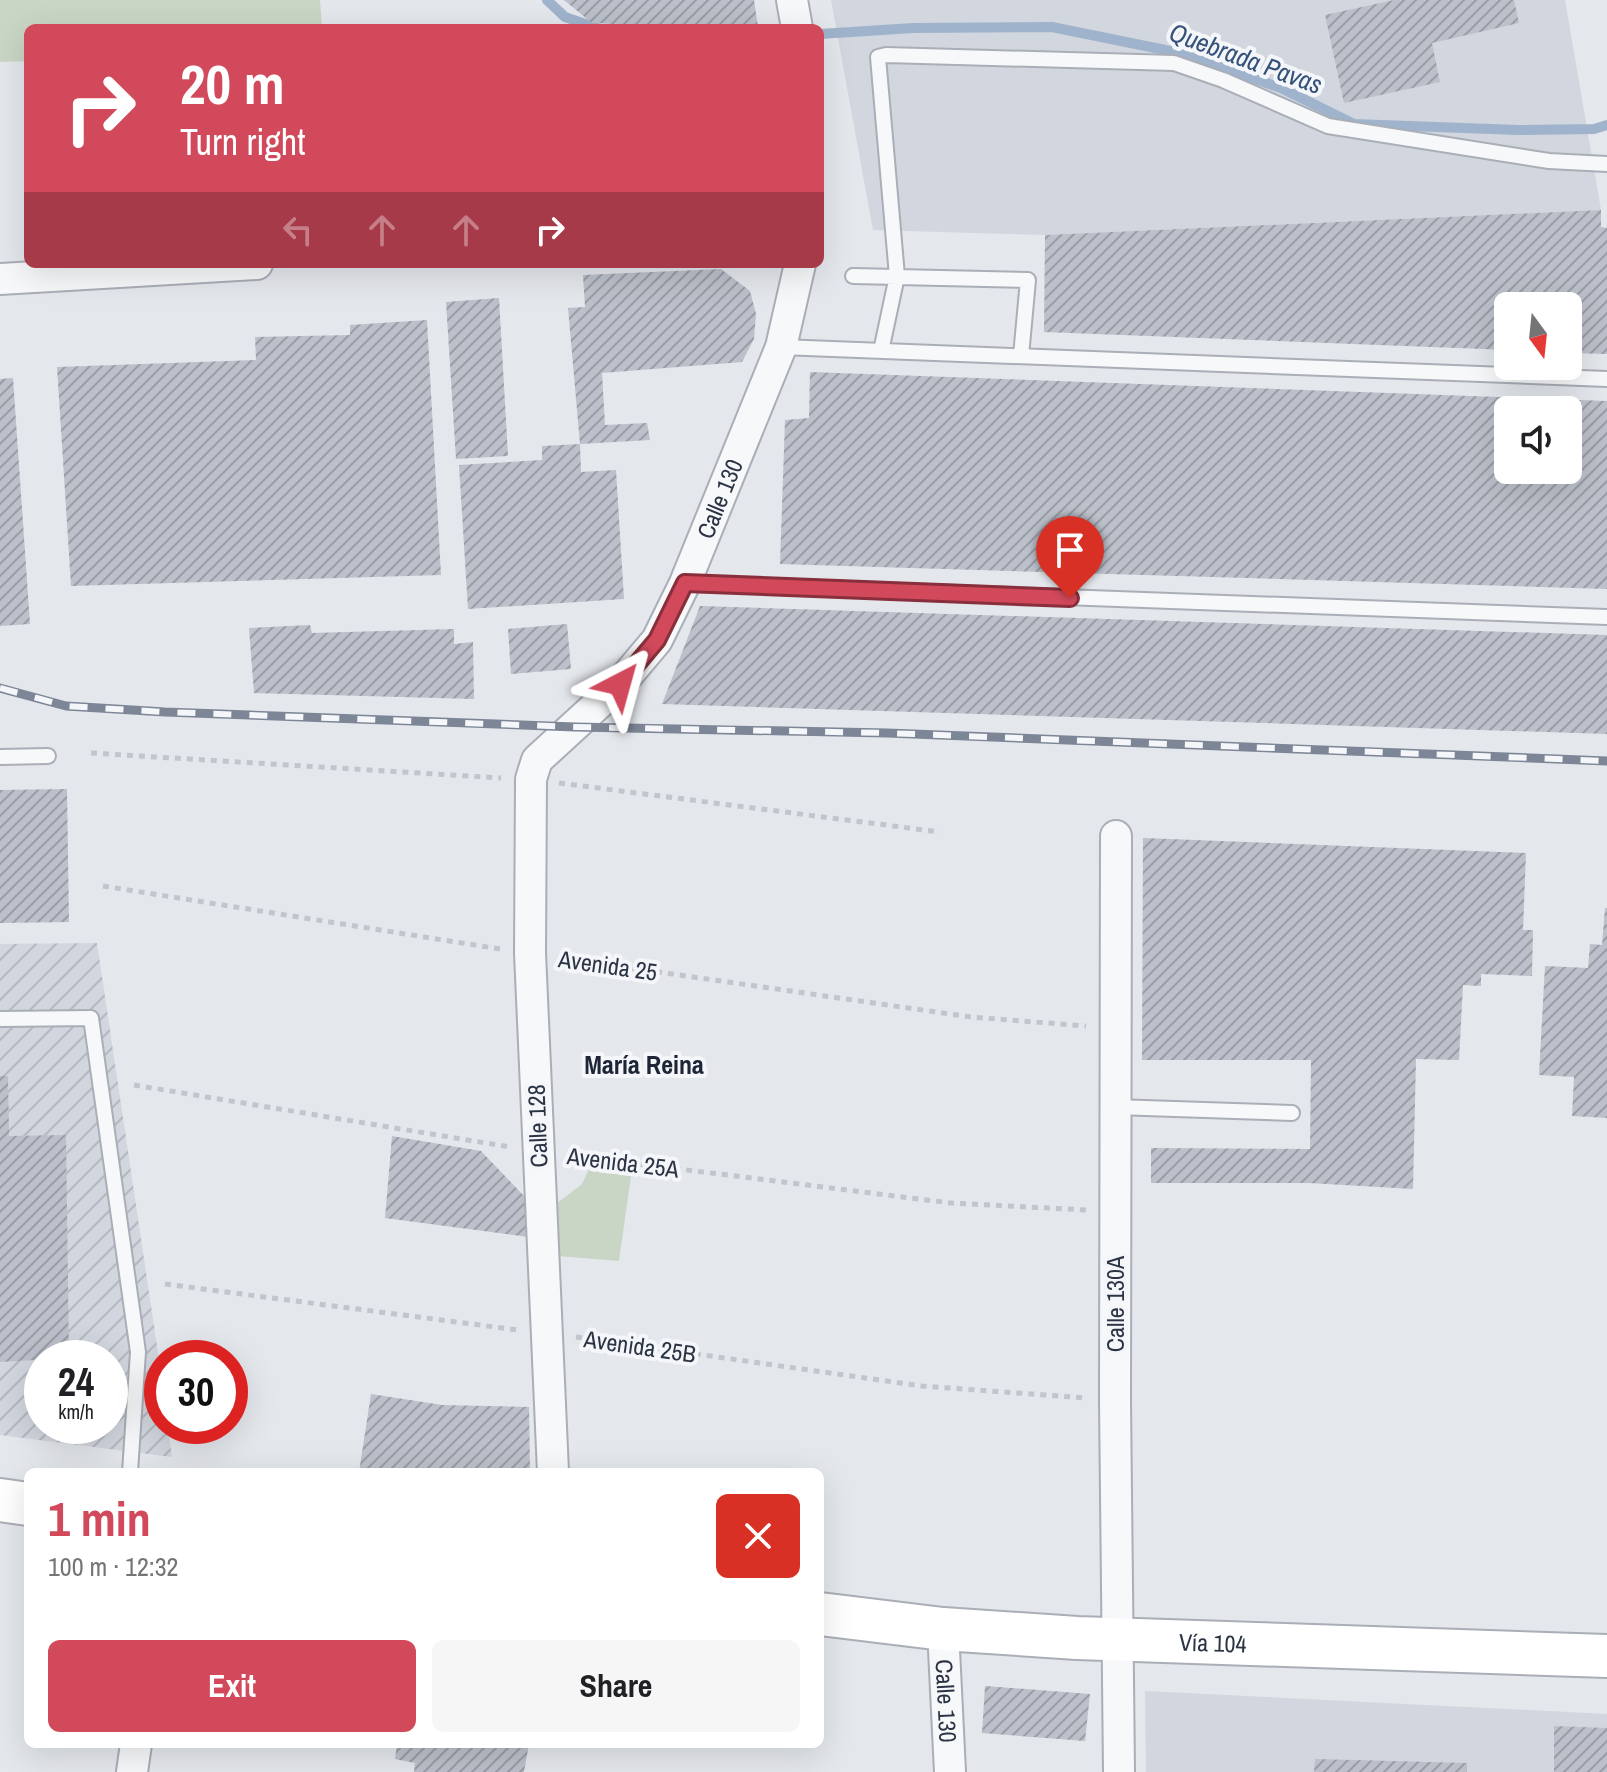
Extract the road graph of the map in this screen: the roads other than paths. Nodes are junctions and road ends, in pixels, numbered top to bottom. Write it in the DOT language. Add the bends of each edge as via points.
graph roads {
  1 [pos="1607,164"];
  2 [pos="125,268"];
  3 [pos="799,268"];
  4 [pos="853,276"];
  5 [pos="897,276"];
  6 [pos="0,279"];
  7 [pos="781,347"];
  8 [pos="881,351"];
  9 [pos="1021,356"];
  10 [pos="1607,379"];
  11 [pos="685,583"];
  12 [pos="1607,617"];
  13 [pos="48,756"];
  14 [pos="0,757"];
  15 [pos="531,779"];
  16 [pos="1116,836"];
  17 [pos="0,1019"];
  18 [pos="1115,1107"];
  19 [pos="1292,1113"];
  20 [pos="130,1468"];
  21 [pos="553,1468"];
  22 [pos="0,1500"];
  23 [pos="24,1503"];
  24 [pos="824,1614"];
  25 [pos="943,1629"];
  26 [pos="1116,1639"];
  27 [pos="1607,1656"];
  28 [pos="135,1748"];
  29 [pos="132,1772"];
  30 [pos="950,1772"];
  31 [pos="1119,1772"];
  1 -- 5 [label="lane" via="1549,161 1328,126 1174,63 886,55 878,57"];
  2 -- 6 [label="street"];
  3 -- 7 [label="street, Calle 130"];
  4 -- 5 [label="lane"];
  5 -- 8 [label="lane"];
  5 -- 9 [label="lane" via="1028,280"];
  7 -- 8 [label="lane"];
  7 -- 11 [label="street, Calle 130"];
  8 -- 9 [label="lane"];
  9 -- 10 [label="lane"];
  11 -- 12 [label="lane"];
  11 -- 15 [label="street, Calle 130" via="657,640 620,684 537,760"];
  13 -- 14 [label="lane"];
  15 -- 21 [label="street, Calle 128" via="530,953"];
  16 -- 18 [label="street, Calle 130A"];
  17 -- 20 [label="lane" via="91,1018 138,1352"];
  18 -- 19 [label="lane"];
  18 -- 26 [label="street, Calle 130A"];
  22 -- 23 [label="main road"];
  24 -- 25 [label="main road, Vía 104"];
  25 -- 26 [label="main road, Vía 104"];
  25 -- 30 [label="street, Calle 130"];
  26 -- 27 [label="main road, Vía 104"];
  26 -- 31 [label="street, Calle 130A"];
  28 -- 29 [label="street"];
}
